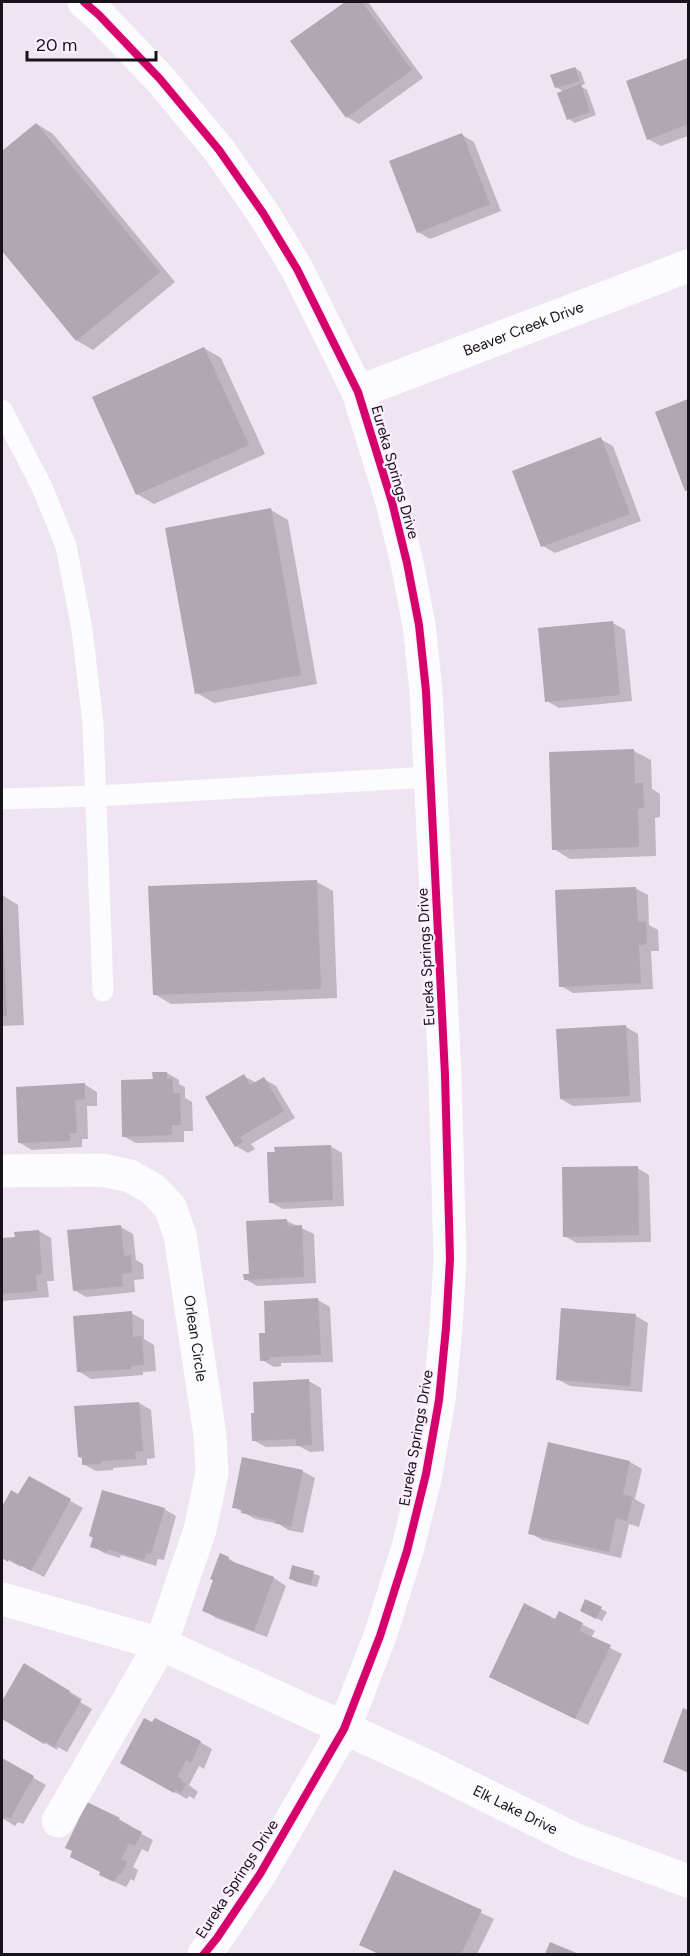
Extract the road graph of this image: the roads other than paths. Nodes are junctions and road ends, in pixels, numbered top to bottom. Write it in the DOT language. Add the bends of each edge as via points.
graph roads {
  1 [pos="84,2"];
  2 [pos="688,266"];
  3 [pos="358,392"];
  4 [pos="2,410"];
  5 [pos="430,777"];
  6 [pos="97,796"];
  7 [pos="2,799"];
  8 [pos="103,991"];
  9 [pos="2,1171"];
  10 [pos="2,1599"];
  11 [pos="161,1644"];
  12 [pos="344,1729"];
  13 [pos="58,1821"];
  14 [pos="688,1881"];
  15 [pos="204,1954"];
  1 -- 3 [label="street, Eureka Springs Drive" via="160,79 219,150 297,269"];
  2 -- 3 [label="street, Beaver Creek Drive"];
  3 -- 5 [label="street, Eureka Springs Drive" via="392,502 417,615"];
  4 -- 6 [label="lane" via="42,487 66,546 82,629"];
  5 -- 6 [label="lane"];
  5 -- 12 [label="street, Eureka Springs Drive" via="446,1075 450,1259 446,1328 426,1474 407,1551"];
  6 -- 7 [label="lane"];
  6 -- 8 [label="lane"];
  9 -- 11 [label="street, Orlean Circle" via="102,1170 130,1176 153,1189 170,1207 180,1235 212,1473 200,1530"];
  10 -- 11 [label="street"];
  11 -- 12 [label="street"];
  11 -- 13 [label="street, Orlean Circle"];
  12 -- 14 [label="street, Elk Lake Drive" via="574,1839"];
  12 -- 15 [label="street, Eureka Springs Drive" via="260,1874"];
}
